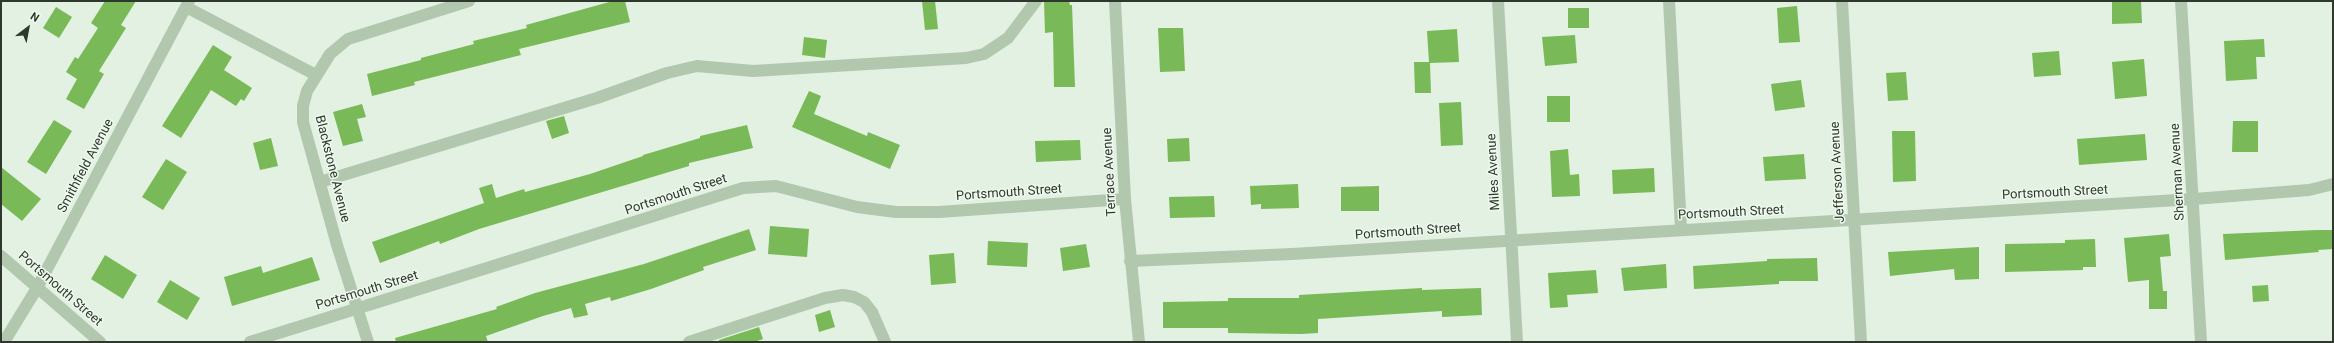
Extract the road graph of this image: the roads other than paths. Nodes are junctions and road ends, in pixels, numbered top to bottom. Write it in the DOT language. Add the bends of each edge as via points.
graph roads {
  1 [pos="469,1"];
  2 [pos="1036,1"];
  3 [pos="1115,1"];
  4 [pos="1498,1"];
  5 [pos="1669,1"];
  6 [pos="1842,1"];
  7 [pos="2181,1"];
  8 [pos="188,4"];
  9 [pos="316,75"];
  10 [pos="320,182"];
  11 [pos="2333,184"];
  12 [pos="1125,198"];
  13 [pos="2194,199"];
  14 [pos="1855,220"];
  15 [pos="1681,229"];
  16 [pos="1512,239"];
  17 [pos="1,256"];
  18 [pos="1130,261"];
  19 [pos="37,288"];
  20 [pos="357,308"];
  21 [pos="4,342"];
  22 [pos="100,342"];
  23 [pos="250,342"];
  24 [pos="368,342"];
  25 [pos="689,342"];
  26 [pos="885,342"];
  27 [pos="1139,342"];
  28 [pos="1518,342"];
  29 [pos="1861,342"];
  30 [pos="2201,342"];
  1 -- 9 [label="street, Blackstone Avenue" via="348,39 330,54"];
  2 -- 10 [label="street" via="1008,38 984,54 966,58 753,71 697,66 667,73 597,98"];
  3 -- 12 [label="street, Terrace Avenue"];
  4 -- 16 [label="street, Miles Avenue"];
  5 -- 15 [label="street"];
  6 -- 14 [label="street, Jefferson Avenue"];
  7 -- 13 [label="street, Sherman Avenue"];
  8 -- 9 [label="street"];
  8 -- 19 [label="street, Smithfield Avenue"];
  9 -- 10 [label="street, Blackstone Avenue" via="307,91 303,106 303,122"];
  10 -- 20 [label="street, Blackstone Avenue"];
  11 -- 13 [label="street, Portsmouth Street" via="2309,190"];
  12 -- 18 [label="street, Terrace Avenue"];
  12 -- 20 [label="street, Portsmouth Street" via="939,212 896,212 857,207 776,186 743,188"];
  13 -- 14 [label="street, Portsmouth Street"];
  13 -- 30 [label="street, Sherman Avenue"];
  14 -- 15 [label="street, Portsmouth Street"];
  14 -- 29 [label="street, Jefferson Avenue"];
  15 -- 16 [label="street, Portsmouth Street"];
  16 -- 18 [label="street, Portsmouth Street" via="1292,254"];
  16 -- 28 [label="street, Miles Avenue"];
  17 -- 19 [label="street, Portsmouth Street"];
  18 -- 27 [label="street, Terrace Avenue"];
  19 -- 21 [label="street, Smithfield Avenue"];
  19 -- 22 [label="street, Portsmouth Street"];
  20 -- 23 [label="street, Portsmouth Street"];
  20 -- 24 [label="street, Blackstone Avenue"];
  25 -- 26 [label="street" via="843,294 864,302 872,312"];
}
